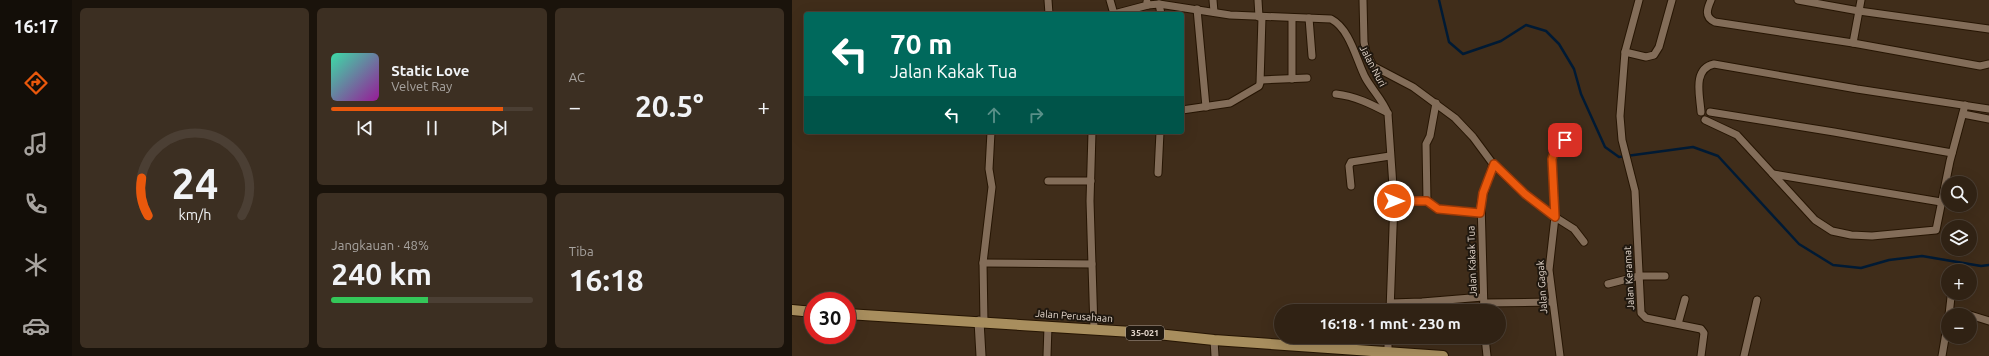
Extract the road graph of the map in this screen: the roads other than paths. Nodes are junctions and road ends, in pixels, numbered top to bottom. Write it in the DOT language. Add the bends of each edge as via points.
graph roads {
  1 [pos="1048,0"];
  2 [pos="1110,0"];
  3 [pos="1213,0"];
  4 [pos="1258,0"];
  5 [pos="1363,0"];
  6 [pos="1639,0"];
  7 [pos="1672,0"];
  8 [pos="1711,0"];
  9 [pos="1798,0"];
  10 [pos="1860,0"];
  11 [pos="1147,2"];
  12 [pos="1159,4"];
  13 [pos="1197,9"];
  14 [pos="1859,11"];
  15 [pos="1049,12"];
  16 [pos="1113,12"];
  17 [pos="1120,12"];
  18 [pos="1161,12"];
  19 [pos="1214,12"];
  20 [pos="1260,17"];
  21 [pos="1292,18"];
  22 [pos="1309,18"];
  23 [pos="1989,29"];
  24 [pos="1853,43"];
  25 [pos="1625,52"];
  26 [pos="1362,55"];
  27 [pos="1312,56"];
  28 [pos="1989,64"];
  29 [pos="1307,78"];
  30 [pos="1292,79"];
  31 [pos="1261,80"];
  32 [pos="1336,94"];
  33 [pos="1436,103"];
  34 [pos="1965,105"];
  35 [pos="1206,107"];
  36 [pos="1989,109"];
  37 [pos="1184,110"];
  38 [pos="1701,112"];
  39 [pos="1710,112"];
  40 [pos="1388,113"];
  41 [pos="1963,114"];
  42 [pos="1989,119"];
  43 [pos="1705,120"];
  44 [pos="1573,133"];
  45 [pos="991,134"];
  46 [pos="1092,134"];
  47 [pos="1160,134"];
  48 [pos="1952,154"];
  49 [pos="1390,156"];
  50 [pos="1494,164"];
  51 [pos="1158,173"];
  52 [pos="1773,174"];
  53 [pos="1947,176"];
  54 [pos="1048,181"];
  55 [pos="1091,181"];
  56 [pos="1351,186"];
  57 [pos="1394,201"];
  58 [pos="1427,201"];
  59 [pos="1941,202"];
  60 [pos="1480,213"];
  61 [pos="1555,217"];
  62 [pos="1584,242"];
  63 [pos="983,264"];
  64 [pos="1092,264"];
  65 [pos="1639,276"];
  66 [pos="1665,276"];
  67 [pos="1608,284"];
  68 [pos="1685,299"];
  69 [pos="1757,300"];
  70 [pos="1552,302"];
  71 [pos="1391,303"];
  72 [pos="1484,304"];
  73 [pos="792,310"];
  74 [pos="804,311"];
  75 [pos="856,314"];
  76 [pos="1977,317"];
  77 [pos="982,321"];
  78 [pos="1989,321"];
  79 [pos="1678,324"];
  80 [pos="1048,326"];
  81 [pos="1094,329"];
  82 [pos="1214,340"];
  83 [pos="1388,344"];
  84 [pos="1486,344"];
  85 [pos="1945,344"];
  86 [pos="980,346"];
  87 [pos="1388,351"];
  88 [pos="981,356"];
  89 [pos="986,356"];
  90 [pos="1047,356"];
  91 [pos="1215,356"];
  92 [pos="1440,356"];
  93 [pos="1443,356"];
  94 [pos="1487,356"];
  95 [pos="1560,356"];
  96 [pos="1701,356"];
  97 [pos="1744,356"];
  98 [pos="1944,356"];
  1 -- 15 [label="street"];
  2 -- 16 [label="street"];
  3 -- 19 [label="street"];
  4 -- 20 [label="street"];
  5 -- 26 [label="street"];
  6 -- 25 [label="street, Jalan Keramat"];
  7 -- 25 [label="street" via="1659,47 1654,54 1646,57"];
  8 -- 24 [label="street" via="1707,14 1708,18 1715,22"];
  9 -- 14 [label="street"];
  10 -- 14 [label="street"];
  11 -- 12 [label="street, Jalan Nuri"];
  11 -- 17 [label="street, Jalan Nuri"];
  12 -- 13 [label="street, Jalan Nuri"];
  12 -- 18 [label="street"];
  13 -- 19 [label="street, Jalan Nuri"];
  13 -- 35 [label="street"];
  14 -- 23 [label="street"];
  14 -- 24 [label="street"];
  19 -- 20 [label="street, Jalan Nuri"];
  20 -- 21 [label="street, Jalan Nuri"];
  20 -- 31 [label="street"];
  21 -- 22 [label="street, Jalan Nuri"];
  21 -- 30 [label="street"];
  22 -- 26 [label="street, Jalan Nuri" via="1331,19 1337,22"];
  22 -- 27 [label="street"];
  24 -- 28 [label="street" via="1980,66"];
  25 -- 65 [label="street, Jalan Keramat" via="1620,116 1622,140 1635,191"];
  26 -- 33 [label="street" via="1373,66 1413,87"];
  26 -- 40 [label="street, Jalan Nuri" via="1365,76"];
  29 -- 30 [label="street"];
  30 -- 31 [label="street"];
  31 -- 35 [label="street" via="1258,86 1230,103"];
  32 -- 40 [label="street" via="1363,100"];
  33 -- 50 [label="street" via="1461,124"];
  33 -- 58 [label="street" via="1426,144"];
  34 -- 36 [label="street"];
  34 -- 38 [label="street" via="1714,64 1705,67 1699,78"];
  34 -- 41 [label="street"];
  35 -- 37 [label="street"];
  38 -- 39 [label="street"];
  38 -- 43 [label="street" via="1701,117"];
  39 -- 43 [label="street" via="1710,117"];
  39 -- 48 [label="street"];
  40 -- 49 [label="street, Jalan Nuri"];
  41 -- 42 [label="street"];
  41 -- 48 [label="street"];
  43 -- 52 [label="street" via="1737,135"];
  44 -- 61 [label="street, Jalan Gagak" via="1556,147 1552,154"];
  45 -- 63 [label="street" via="989,169 992,187"];
  46 -- 55 [label="street"];
  47 -- 51 [label="street"];
  48 -- 53 [label="street"];
  49 -- 56 [label="street" via="1351,162"];
  49 -- 57 [label="street, Jalan Nuri"];
  50 -- 60 [label="street, Jalan Kakak Tua" via="1483,193"];
  50 -- 61 [label="street" via="1525,194"];
  52 -- 59 [label="street"];
  52 -- 59 [label="street" via="1815,220 1832,231 1851,235 1872,236 1936,230"];
  54 -- 55 [label="street"];
  55 -- 64 [label="street"];
  57 -- 58 [label="street"];
  57 -- 71 [label="street, Jalan Nuri"];
  58 -- 60 [label="street" via="1438,209"];
  60 -- 72 [label="street, Jalan Kakak Tua"];
  61 -- 62 [label="street" via="1574,229"];
  61 -- 70 [label="street, Jalan Gagak" via="1550,258"];
  63 -- 64 [label="street"];
  63 -- 77 [label="street"];
  64 -- 81 [label="street"];
  65 -- 66 [label="street"];
  65 -- 67 [label="street"];
  65 -- 79 [label="street, Jalan Keramat" via="1642,315"];
  68 -- 79 [label="street"];
  69 -- 97 [label="street"];
  70 -- 72 [label="street"];
  70 -- 95 [label="street, Jalan Gagak"];
  71 -- 72 [label="street"];
  73 -- 74 [label="main road"];
  75 -- 77 [label="main road, Jalan Perusahaan / 35-021"];
  76 -- 78 [label="street"];
  77 -- 80 [label="main road, Jalan Perusahaan / 35-021"];
  77 -- 86 [label="street"];
  79 -- 96 [label="street, Jalan Keramat" via="1703,331"];
  80 -- 81 [label="main road, Jalan Perusahaan / 35-021"];
  80 -- 90 [label="street"];
  81 -- 82 [label="main road, Jalan Perusahaan / 35-021"];
  82 -- 87 [label="main road, Jalan Perusahaan / 35-021"];
  82 -- 91 [label="street"];
  83 -- 87 [label="street"];
  84 -- 94 [label="street"];
  85 -- 98 [label="street"];
  86 -- 88 [label="street"];
  86 -- 89 [label="street"];
  87 -- 92 [label="main road, Jalan Perusahaan / 35-021"];
  92 -- 93 [label="main road, Jalan Perusahaan / 35-021"];
}
